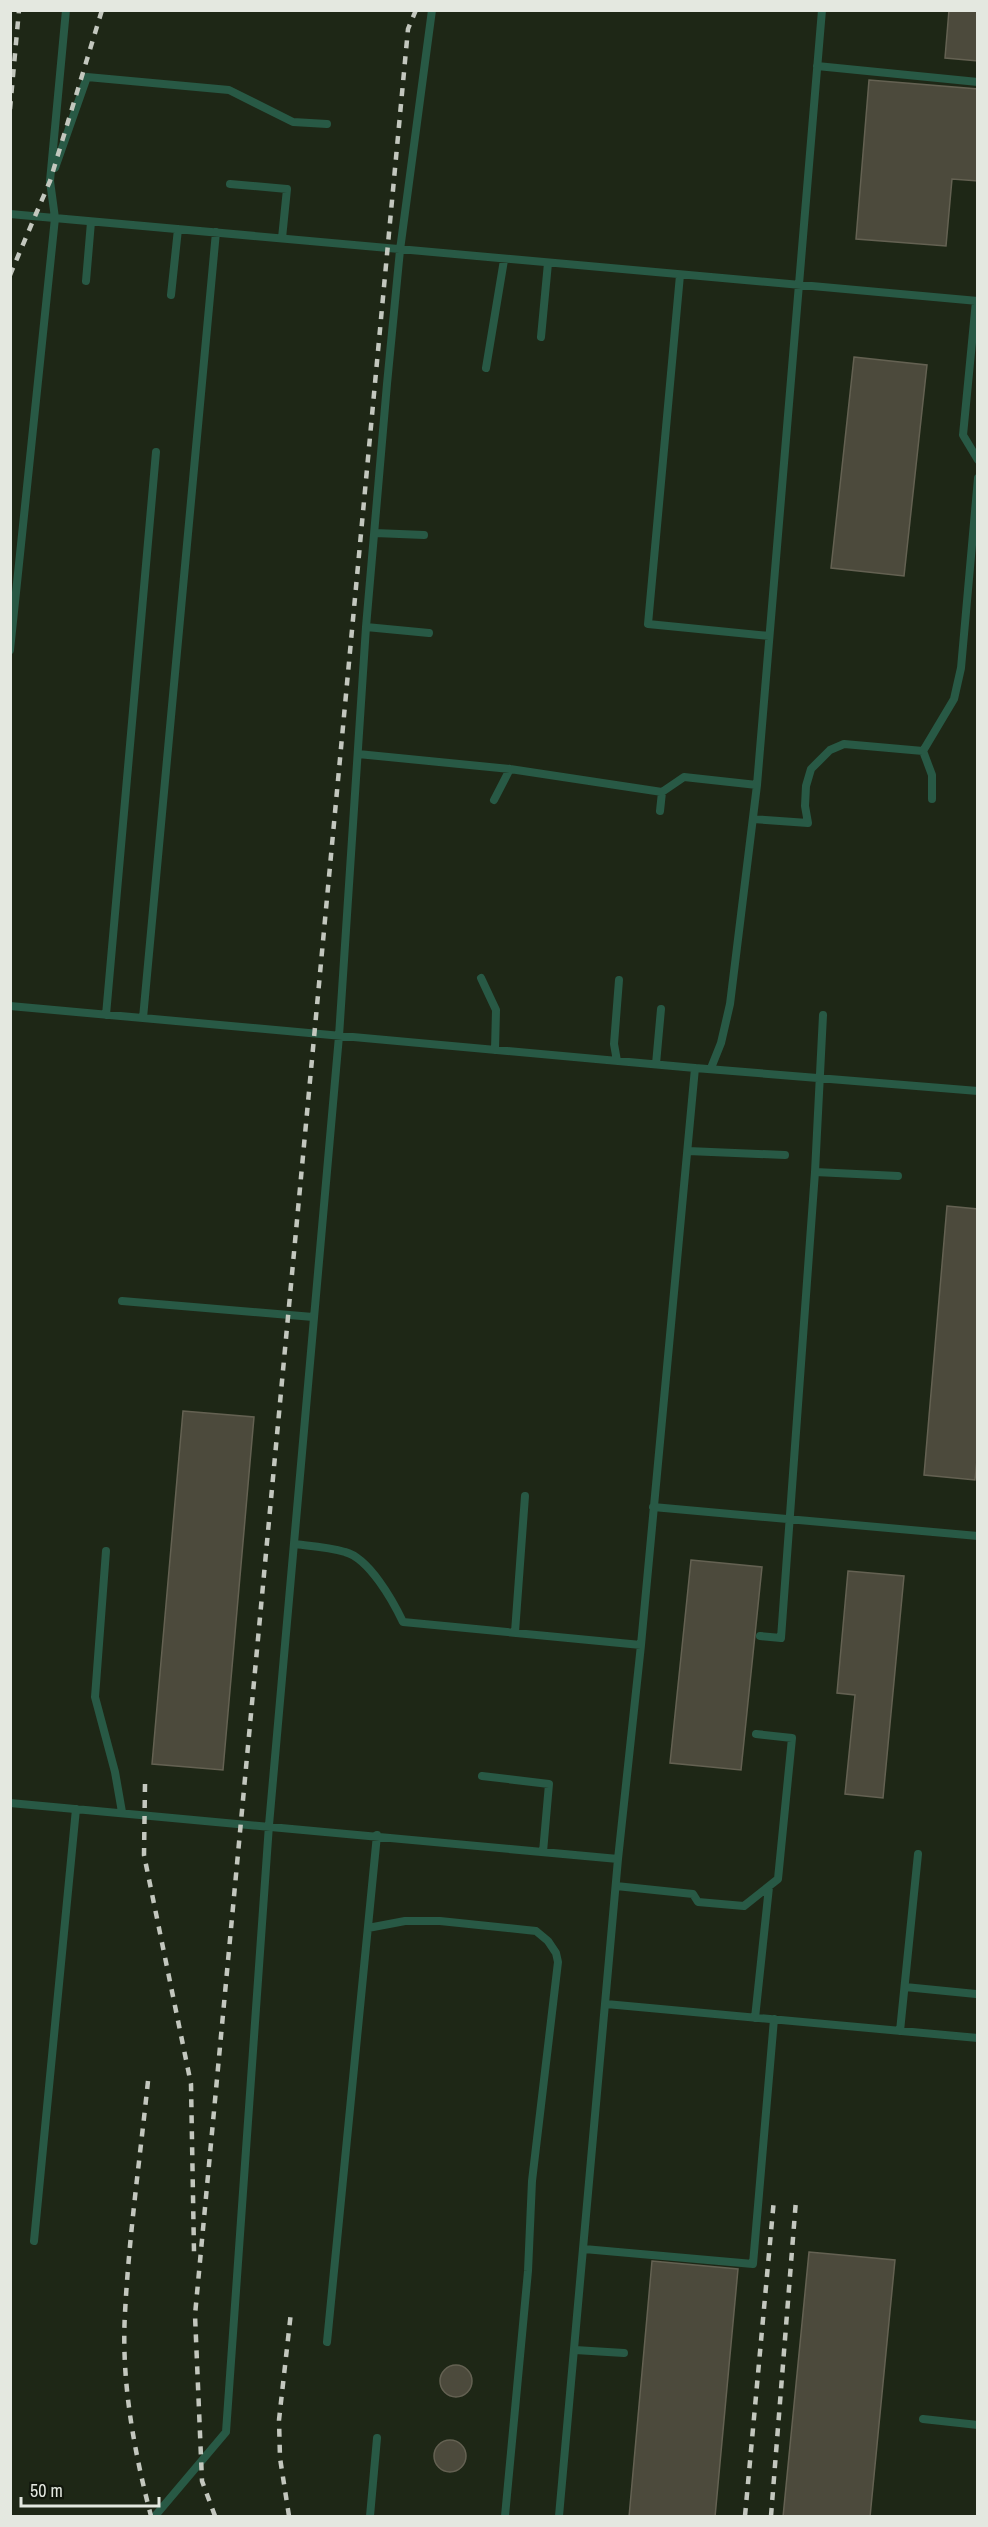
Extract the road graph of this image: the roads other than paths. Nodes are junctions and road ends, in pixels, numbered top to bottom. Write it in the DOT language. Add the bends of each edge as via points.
graph roads {
  1 [pos="66,10"];
  2 [pos="432,10"];
  3 [pos="822,10"];
  4 [pos="817,66"];
  5 [pos="978,82"];
  6 [pos="327,124"];
  7 [pos="50,181"];
  8 [pos="230,184"];
  9 [pos="10,214"];
  10 [pos="55,218"];
  11 [pos="91,222"];
  12 [pos="178,229"];
  13 [pos="216,232"];
  14 [pos="282,238"];
  15 [pos="400,250"];
  16 [pos="504,260"];
  17 [pos="548,263"];
  18 [pos="680,275"];
  19 [pos="86,281"];
  20 [pos="797,285"];
  21 [pos="171,295"];
  22 [pos="977,301"];
  23 [pos="541,337"];
  24 [pos="486,368"];
  25 [pos="156,452"];
  26 [pos="978,459"];
  27 [pos="978,478"];
  28 [pos="375,533"];
  29 [pos="424,535"];
  30 [pos="366,627"];
  31 [pos="429,633"];
  32 [pos="770,636"];
  33 [pos="10,650"];
  34 [pos="923,751"];
  35 [pos="358,754"];
  36 [pos="510,770"];
  37 [pos="757,784"];
  38 [pos="662,792"];
  39 [pos="932,799"];
  40 [pos="494,800"];
  41 [pos="660,811"];
  42 [pos="753,819"];
  43 [pos="481,978"];
  44 [pos="619,980"];
  45 [pos="10,1006"];
  46 [pos="662,1009"];
  47 [pos="106,1015"];
  48 [pos="823,1015"];
  49 [pos="143,1018"];
  50 [pos="339,1036"];
  51 [pos="495,1050"];
  52 [pos="617,1061"];
  53 [pos="656,1064"];
  54 [pos="695,1068"];
  55 [pos="711,1068"];
  56 [pos="820,1077"];
  57 [pos="978,1091"];
  58 [pos="688,1151"];
  59 [pos="785,1155"];
  60 [pos="815,1172"];
  61 [pos="898,1176"];
  62 [pos="122,1301"];
  63 [pos="313,1317"];
  64 [pos="525,1496"];
  65 [pos="652,1507"];
  66 [pos="791,1519"];
  67 [pos="978,1536"];
  68 [pos="294,1544"];
  69 [pos="106,1551"];
  70 [pos="515,1632"];
  71 [pos="760,1636"];
  72 [pos="641,1645"];
  73 [pos="756,1734"];
  74 [pos="482,1776"];
  75 [pos="10,1803"];
  76 [pos="76,1809"];
  77 [pos="122,1812"];
  78 [pos="269,1825"];
  79 [pos="377,1835"];
  80 [pos="543,1852"];
  81 [pos="918,1854"];
  82 [pos="618,1859"];
  83 [pos="616,1886"];
  84 [pos="769,1887"];
  85 [pos="368,1928"];
  86 [pos="905,1987"];
  87 [pos="976,1994"];
  88 [pos="606,2004"];
  89 [pos="755,2018"];
  90 [pos="774,2019"];
  91 [pos="900,2031"];
  92 [pos="978,2038"];
  93 [pos="34,2241"];
  94 [pos="584,2249"];
  95 [pos="327,2342"];
  96 [pos="575,2350"];
  97 [pos="624,2353"];
  98 [pos="923,2419"];
  99 [pos="978,2425"];
  100 [pos="377,2438"];
  101 [pos="155,2517"];
  102 [pos="370,2517"];
  103 [pos="505,2517"];
  104 [pos="559,2517"];
  1 -- 7 [label="lane"];
  2 -- 15 [label="lane"];
  3 -- 4 [label="lane"];
  4 -- 5 [label="lane"];
  4 -- 20 [label="lane"];
  6 -- 7 [label="lane" via="293,122 229,90 87,77"];
  7 -- 10 [label="lane"];
  8 -- 14 [label="lane" via="286,189"];
  9 -- 10 [label="lane"];
  10 -- 11 [label="lane"];
  10 -- 33 [label="lane"];
  11 -- 12 [label="lane"];
  11 -- 19 [label="lane"];
  12 -- 13 [label="lane"];
  12 -- 21 [label="lane"];
  13 -- 14 [label="lane"];
  13 -- 49 [label="lane"];
  14 -- 15 [label="lane"];
  15 -- 16 [label="lane"];
  15 -- 28 [label="lane"];
  16 -- 17 [label="lane"];
  16 -- 24 [label="lane"];
  17 -- 18 [label="lane"];
  17 -- 23 [label="lane"];
  18 -- 20 [label="lane"];
  18 -- 32 [label="lane" via="648,624"];
  20 -- 22 [label="lane"];
  20 -- 32 [label="lane"];
  22 -- 26 [label="lane" via="963,435"];
  25 -- 47 [label="lane"];
  27 -- 34 [label="lane" via="961,668 954,699"];
  28 -- 29 [label="lane"];
  28 -- 30 [label="lane"];
  30 -- 31 [label="lane"];
  30 -- 35 [label="lane"];
  32 -- 37 [label="lane"];
  34 -- 39 [label="lane" via="933,775"];
  34 -- 42 [label="lane" via="844,744 830,750 811,769 806,786 808,823"];
  35 -- 36 [label="lane"];
  35 -- 50 [label="lane"];
  36 -- 38 [label="lane"];
  36 -- 40 [label="lane"];
  37 -- 38 [label="lane" via="684,777"];
  37 -- 42 [label="lane"];
  38 -- 41 [label="lane"];
  42 -- 55 [label="lane" via="729,1004 722,1043"];
  43 -- 51 [label="lane" via="496,1011"];
  44 -- 52 [label="lane" via="614,1044"];
  45 -- 47 [label="lane"];
  46 -- 53 [label="lane"];
  47 -- 49 [label="lane"];
  48 -- 56 [label="lane"];
  49 -- 50 [label="lane"];
  50 -- 51 [label="lane"];
  50 -- 63 [label="lane"];
  51 -- 52 [label="lane"];
  52 -- 53 [label="lane"];
  53 -- 54 [label="lane"];
  54 -- 55 [label="lane"];
  54 -- 58 [label="lane"];
  55 -- 56 [label="lane"];
  56 -- 57 [label="lane"];
  56 -- 60 [label="lane"];
  58 -- 59 [label="lane"];
  58 -- 65 [label="lane"];
  60 -- 61 [label="lane"];
  60 -- 66 [label="lane"];
  62 -- 63 [label="lane"];
  63 -- 68 [label="lane"];
  64 -- 70 [label="lane"];
  65 -- 66 [label="lane"];
  65 -- 72 [label="lane"];
  66 -- 67 [label="lane"];
  66 -- 71 [label="lane" via="781,1638"];
  68 -- 70 [label="lane" via="354,1556 377,1579 403,1622"];
  68 -- 78 [label="lane"];
  69 -- 77 [label="lane" via="95,1697"];
  70 -- 72 [label="lane"];
  72 -- 82 [label="lane"];
  73 -- 84 [label="lane" via="792,1738 778,1879"];
  74 -- 80 [label="lane" via="549,1784"];
  75 -- 76 [label="lane"];
  76 -- 77 [label="lane"];
  76 -- 93 [label="lane"];
  77 -- 78 [label="lane"];
  78 -- 79 [label="lane"];
  78 -- 101 [label="lane" via="226,2432"];
  79 -- 80 [label="lane"];
  79 -- 85 [label="lane"];
  80 -- 82 [label="lane"];
  81 -- 86 [label="lane"];
  82 -- 83 [label="lane"];
  83 -- 84 [label="lane" via="693,1894 698,1902 744,1906"];
  83 -- 88 [label="lane"];
  84 -- 89 [label="lane"];
  85 -- 95 [label="lane"];
  85 -- 103 [label="lane" via="405,1921 536,1931 556,1953 532,2181 528,2271"];
  86 -- 87 [label="lane"];
  86 -- 91 [label="lane"];
  88 -- 89 [label="lane"];
  88 -- 94 [label="lane"];
  89 -- 90 [label="lane"];
  90 -- 91 [label="lane"];
  90 -- 94 [label="lane" via="753,2264"];
  91 -- 92 [label="lane"];
  94 -- 96 [label="lane"];
  96 -- 97 [label="lane"];
  96 -- 104 [label="lane"];
  98 -- 99 [label="lane"];
  100 -- 102 [label="lane"];
}
